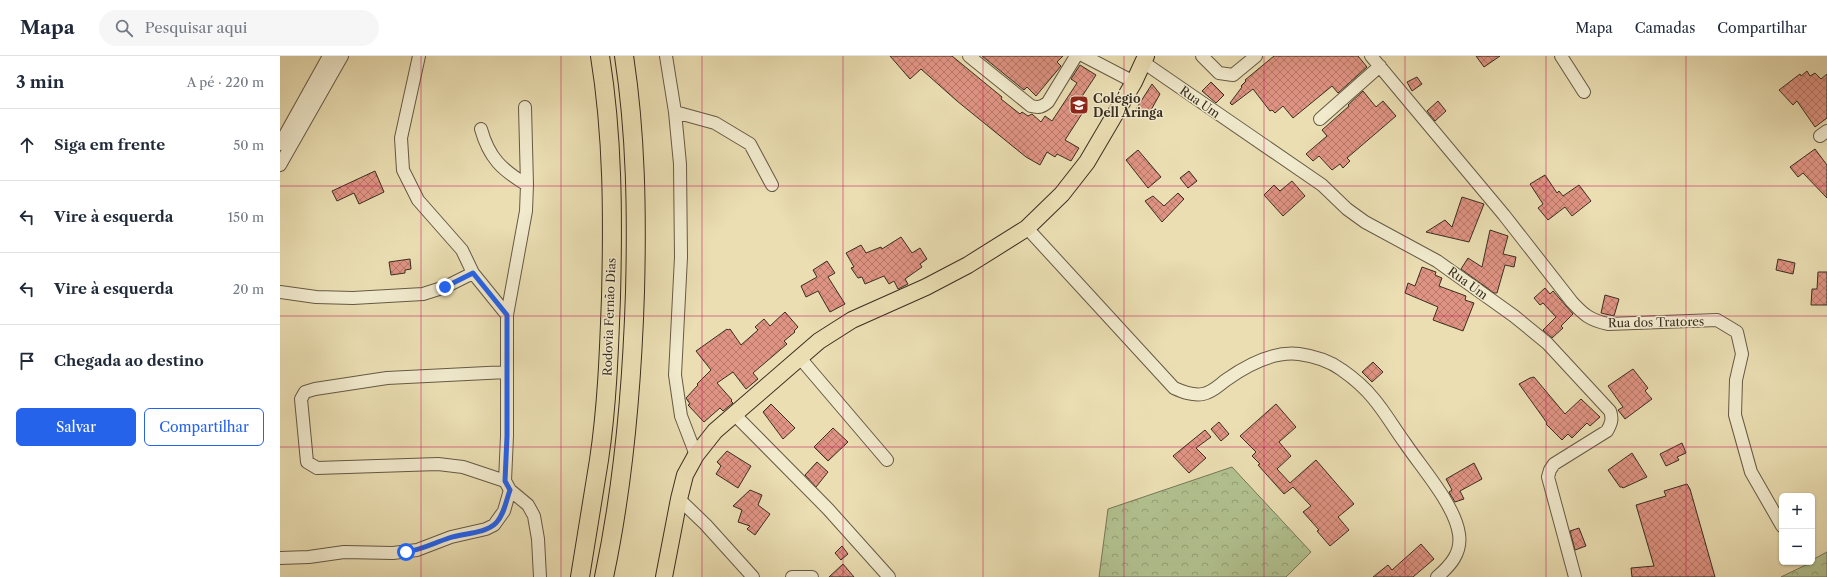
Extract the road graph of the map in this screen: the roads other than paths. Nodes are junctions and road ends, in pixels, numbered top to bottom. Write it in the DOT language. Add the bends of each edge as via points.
graph roads {
  1 [pos="329,56"];
  2 [pos="342,56"];
  3 [pos="419,56"];
  4 [pos="600,56"];
  5 [pos="624,56"];
  6 [pos="666,56"];
  7 [pos="969,56"];
  8 [pos="1076,56"];
  9 [pos="1084,56"];
  10 [pos="1202,56"];
  11 [pos="1256,56"];
  12 [pos="1371,56"];
  13 [pos="1562,56"];
  14 [pos="1144,59"];
  15 [pos="1380,66"];
  16 [pos="1134,82"];
  17 [pos="1584,92"];
  18 [pos="525,107"];
  19 [pos="675,112"];
  20 [pos="1320,119"];
  21 [pos="481,129"];
  22 [pos="280,144"];
  23 [pos="280,165"];
  24 [pos="772,185"];
  25 [pos="528,186"];
  26 [pos="1027,228"];
  27 [pos="473,273"];
  28 [pos="280,292"];
  29 [pos="507,315"];
  30 [pos="800,358"];
  31 [pos="507,372"];
  32 [pos="734,414"];
  33 [pos="696,454"];
  34 [pos="887,460"];
  35 [pos="507,485"];
  36 [pos="678,499"];
  37 [pos="1779,521"];
  38 [pos="280,558"];
  39 [pos="540,577"];
  40 [pos="580,577"];
  41 [pos="604,577"];
  42 [pos="664,577"];
  43 [pos="753,577"];
  44 [pos="792,577"];
  45 [pos="812,577"];
  46 [pos="889,577"];
  47 [pos="1437,577"];
  48 [pos="1575,577"];
  1 -- 22 [label="street"];
  2 -- 23 [label="street"];
  3 -- 27 [label="street" via="401,138 403,170 418,200 462,250"];
  4 -- 40 [label="highway, Rodovia Fernão Dias" via="612,170 609,360 599,459"];
  5 -- 41 [label="highway, Rodovia Fernão Dias" via="635,171 633,360 622,462"];
  6 -- 19 [label="street"];
  7 -- 8 [label="street" via="1031,106 1039,108 1048,102"];
  9 -- 16 [label="street"];
  10 -- 11 [label="street" via="1218,73 1233,75"];
  12 -- 15 [label="street, Rua dos Tratores"];
  13 -- 17 [label="street"];
  14 -- 16 [label="main road"];
  14 -- 48 [label="street, Rua Um" via="1322,185 1346,209 1381,232 1437,261 1514,316 1547,344 1610,411 1611,425 1607,431 1554,464 1548,477"];
  15 -- 20 [label="street"];
  15 -- 37 [label="street, Rua dos Tratores" via="1584,315 1594,321 1608,324 1717,320 1737,332 1742,354 1736,380 1735,415 1751,472"];
  16 -- 26 [label="main road" via="1087,162 1062,194"];
  18 -- 25 [label="street"];
  19 -- 24 [label="street" via="715,123 750,144"];
  19 -- 33 [label="street" via="680,164 681,257 675,375 681,416"];
  21 -- 25 [label="street" via="484,142 495,160"];
  25 -- 29 [label="street" via="524,229"];
  26 -- 30 [label="main road" via="961,268 852,320 819,341"];
  26 -- 47 [label="street" via="1174,388 1203,394 1214,390 1236,373 1255,363 1284,354 1313,357 1342,370 1373,398 1444,498 1455,520 1459,534 1456,556"];
  27 -- 28 [label="street" via="445,287 423,294 353,298 316,297"];
  27 -- 29 [label="street"];
  29 -- 31 [label="street"];
  30 -- 32 [label="main road"];
  30 -- 34 [label="street"];
  31 -- 35 [label="street"];
  31 -- 35 [label="street" via="387,378 315,389 305,392 301,399 307,462 317,468 438,464 463,467"];
  32 -- 33 [label="main road" via="715,431"];
  32 -- 46 [label="street" via="828,509"];
  33 -- 36 [label="main road" via="685,475"];
  35 -- 38 [label="street" via="504,511 494,525 486,529 450,537 417,550 393,554 344,552"];
  35 -- 39 [label="street" via="528,505 534,516"];
  36 -- 42 [label="main road"];
  36 -- 43 [label="street" via="706,525"];
  44 -- 45 [label="street"];
}
